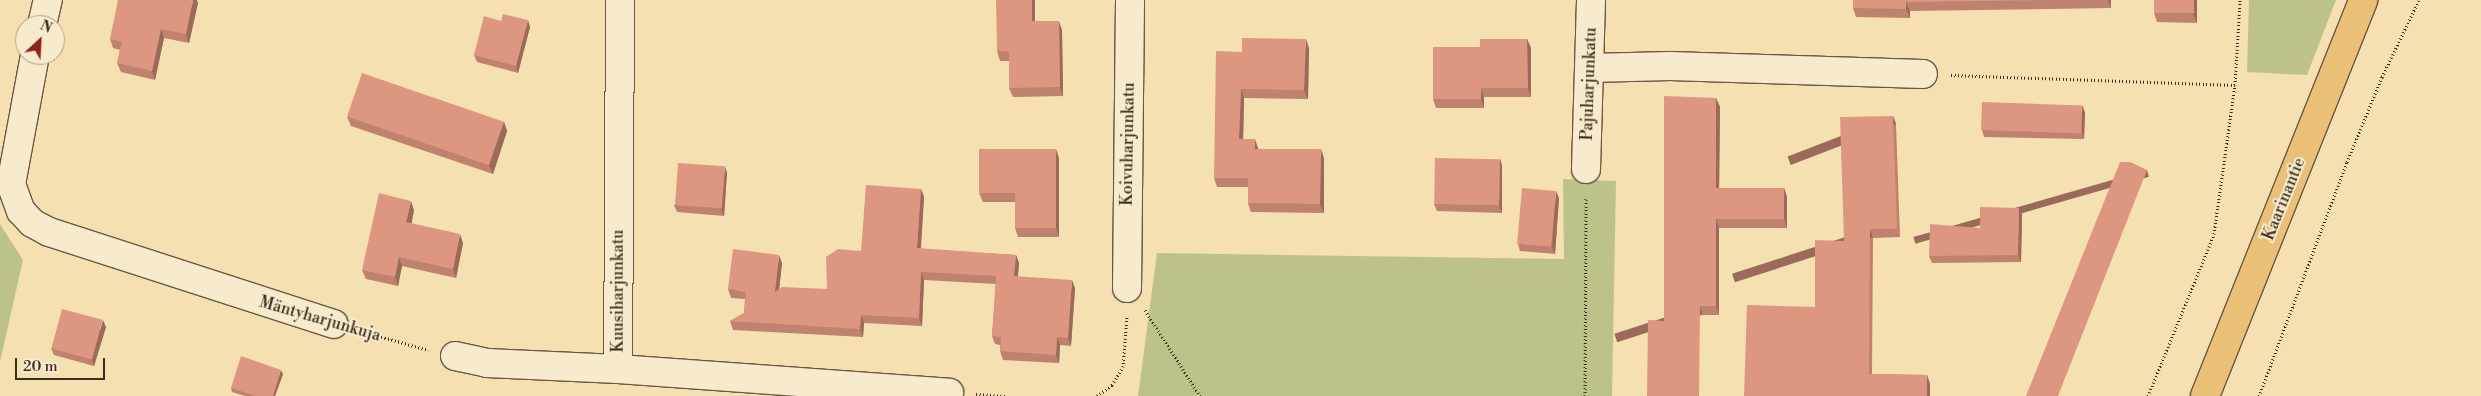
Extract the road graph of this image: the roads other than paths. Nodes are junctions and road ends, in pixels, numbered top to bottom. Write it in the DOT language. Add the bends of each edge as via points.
graph roads {
  1 [pos="48,0"];
  2 [pos="620,0"];
  3 [pos="1130,0"];
  4 [pos="1591,0"];
  5 [pos="2363,1"];
  6 [pos="44,15"];
  7 [pos="33,65"];
  8 [pos="1590,68"];
  9 [pos="1923,74"];
  10 [pos="1586,169"];
  11 [pos="1127,288"];
  12 [pos="334,324"];
  13 [pos="454,356"];
  14 [pos="618,369"];
  15 [pos="950,393"];
  16 [pos="2205,396"];
  1 -- 6 [label="street"];
  2 -- 14 [label="street, Kuusiharjunkatu"];
  3 -- 11 [label="street, Koivuharjunkatu"];
  4 -- 8 [label="street, Pajuharjunkatu"];
  5 -- 16 [label="main road, Kaarinantie"];
  7 -- 12 [label="street, Mäntyharjunkuja" via="12,184 21,212 32,223 76,241"];
  8 -- 9 [label="street" via="1670,66"];
  8 -- 10 [label="street, Pajuharjunkatu"];
  13 -- 14 [label="street" via="487,363"];
  14 -- 15 [label="street, Kuusiharjunkatu"];
}
